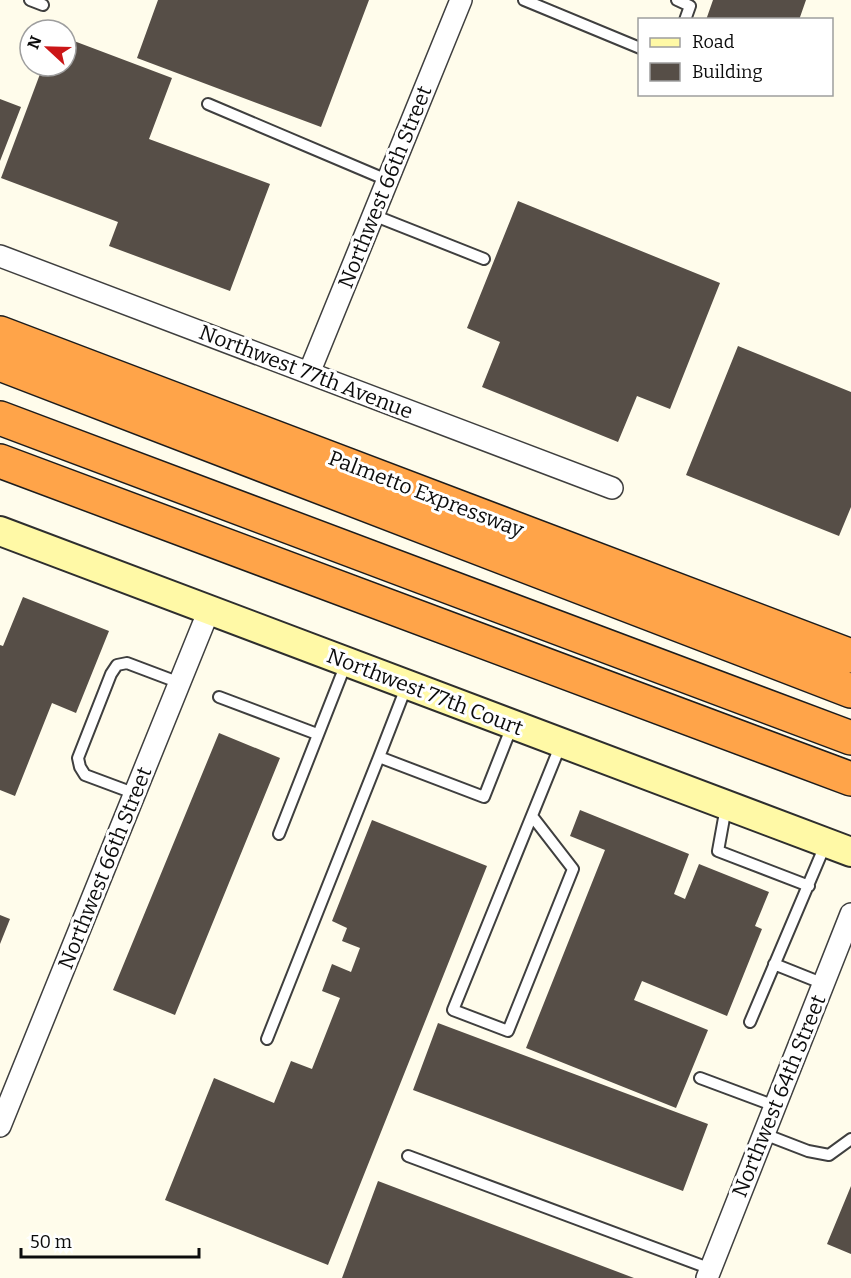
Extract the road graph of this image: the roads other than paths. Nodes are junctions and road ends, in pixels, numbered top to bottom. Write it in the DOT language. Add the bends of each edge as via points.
graph roads {
  1 [pos="30,0"];
  2 [pos="461,0"];
  3 [pos="524,0"];
  4 [pos="677,0"];
  5 [pos="44,5"];
  6 [pos="686,18"];
  7 [pos="638,48"];
  8 [pos="208,104"];
  9 [pos="387,180"];
  10 [pos="373,215"];
  11 [pos="0,256"];
  12 [pos="484,259"];
  13 [pos="0,333"];
  14 [pos="0,364"];
  15 [pos="309,373"];
  16 [pos="0,418"];
  17 [pos="0,461"];
  18 [pos="612,488"];
  19 [pos="0,531"];
  20 [pos="210,610"];
  21 [pos="851,656"];
  22 [pos="347,661"];
  23 [pos="180,683"];
  24 [pos="407,684"];
  25 [pos="851,691"];
  26 [pos="219,697"];
  27 [pos="512,725"];
  28 [pos="317,734"];
  29 [pos="851,738"];
  30 [pos="561,744"];
  31 [pos="379,757"];
  32 [pos="851,779"];
  33 [pos="136,794"];
  34 [pos="726,807"];
  35 [pos="532,816"];
  36 [pos="279,834"];
  37 [pos="839,847"];
  38 [pos="809,886"];
  39 [pos="851,914"];
  40 [pos="774,964"];
  41 [pos="824,984"];
  42 [pos="750,1022"];
  43 [pos="267,1039"];
  44 [pos="700,1078"];
  45 [pos="775,1106"];
  46 [pos="0,1126"];
  47 [pos="764,1134"];
  48 [pos="851,1139"];
  49 [pos="408,1156"];
  50 [pos="709,1273"];
  1 -- 5 [label="lane"];
  2 -- 9 [label="street, Northwest 66th Street"];
  3 -- 7 [label="lane"];
  4 -- 6 [label="lane" via="690,6"];
  8 -- 9 [label="lane"];
  9 -- 10 [label="street, Northwest 66th Street"];
  10 -- 12 [label="lane"];
  10 -- 15 [label="street, Northwest 66th Street"];
  11 -- 15 [label="street, Northwest 77th Avenue"];
  13 -- 21 [label="highway, Palmetto Expressway"];
  14 -- 25 [label="highway"];
  15 -- 18 [label="street, Northwest 77th Avenue"];
  16 -- 29 [label="highway"];
  17 -- 32 [label="highway"];
  19 -- 20 [label="street, Northwest 77th Court"];
  20 -- 22 [label="street, Northwest 77th Court"];
  20 -- 23 [label="street, Northwest 66th Street"];
  22 -- 24 [label="street, Northwest 77th Court"];
  22 -- 28 [label="lane"];
  23 -- 33 [label="street, Northwest 66th Street"];
  23 -- 33 [label="lane" via="127,663 117,665 111,674 78,758 85,775"];
  24 -- 27 [label="street, Northwest 77th Court"];
  24 -- 31 [label="lane"];
  26 -- 28 [label="lane"];
  27 -- 30 [label="street, Northwest 77th Court"];
  27 -- 31 [label="lane" via="484,797"];
  28 -- 36 [label="lane"];
  30 -- 34 [label="street, Northwest 77th Court"];
  30 -- 35 [label="lane"];
  31 -- 43 [label="lane"];
  33 -- 46 [label="street, Northwest 66th Street"];
  34 -- 37 [label="street, Northwest 77th Court"];
  34 -- 38 [label="lane" via="718,850"];
  35 -- 35 [label="lane" via="453,1010 508,1031 573,869"];
  37 -- 38 [label="lane"];
  38 -- 40 [label="lane"];
  39 -- 41 [label="street, Northwest 64th Street"];
  40 -- 41 [label="lane"];
  40 -- 42 [label="lane"];
  41 -- 45 [label="street, Northwest 64th Street"];
  44 -- 45 [label="lane"];
  45 -- 47 [label="street, Northwest 64th Street"];
  47 -- 48 [label="lane" via="829,1155"];
  47 -- 50 [label="street, Northwest 64th Street"];
  49 -- 50 [label="lane"];
}
